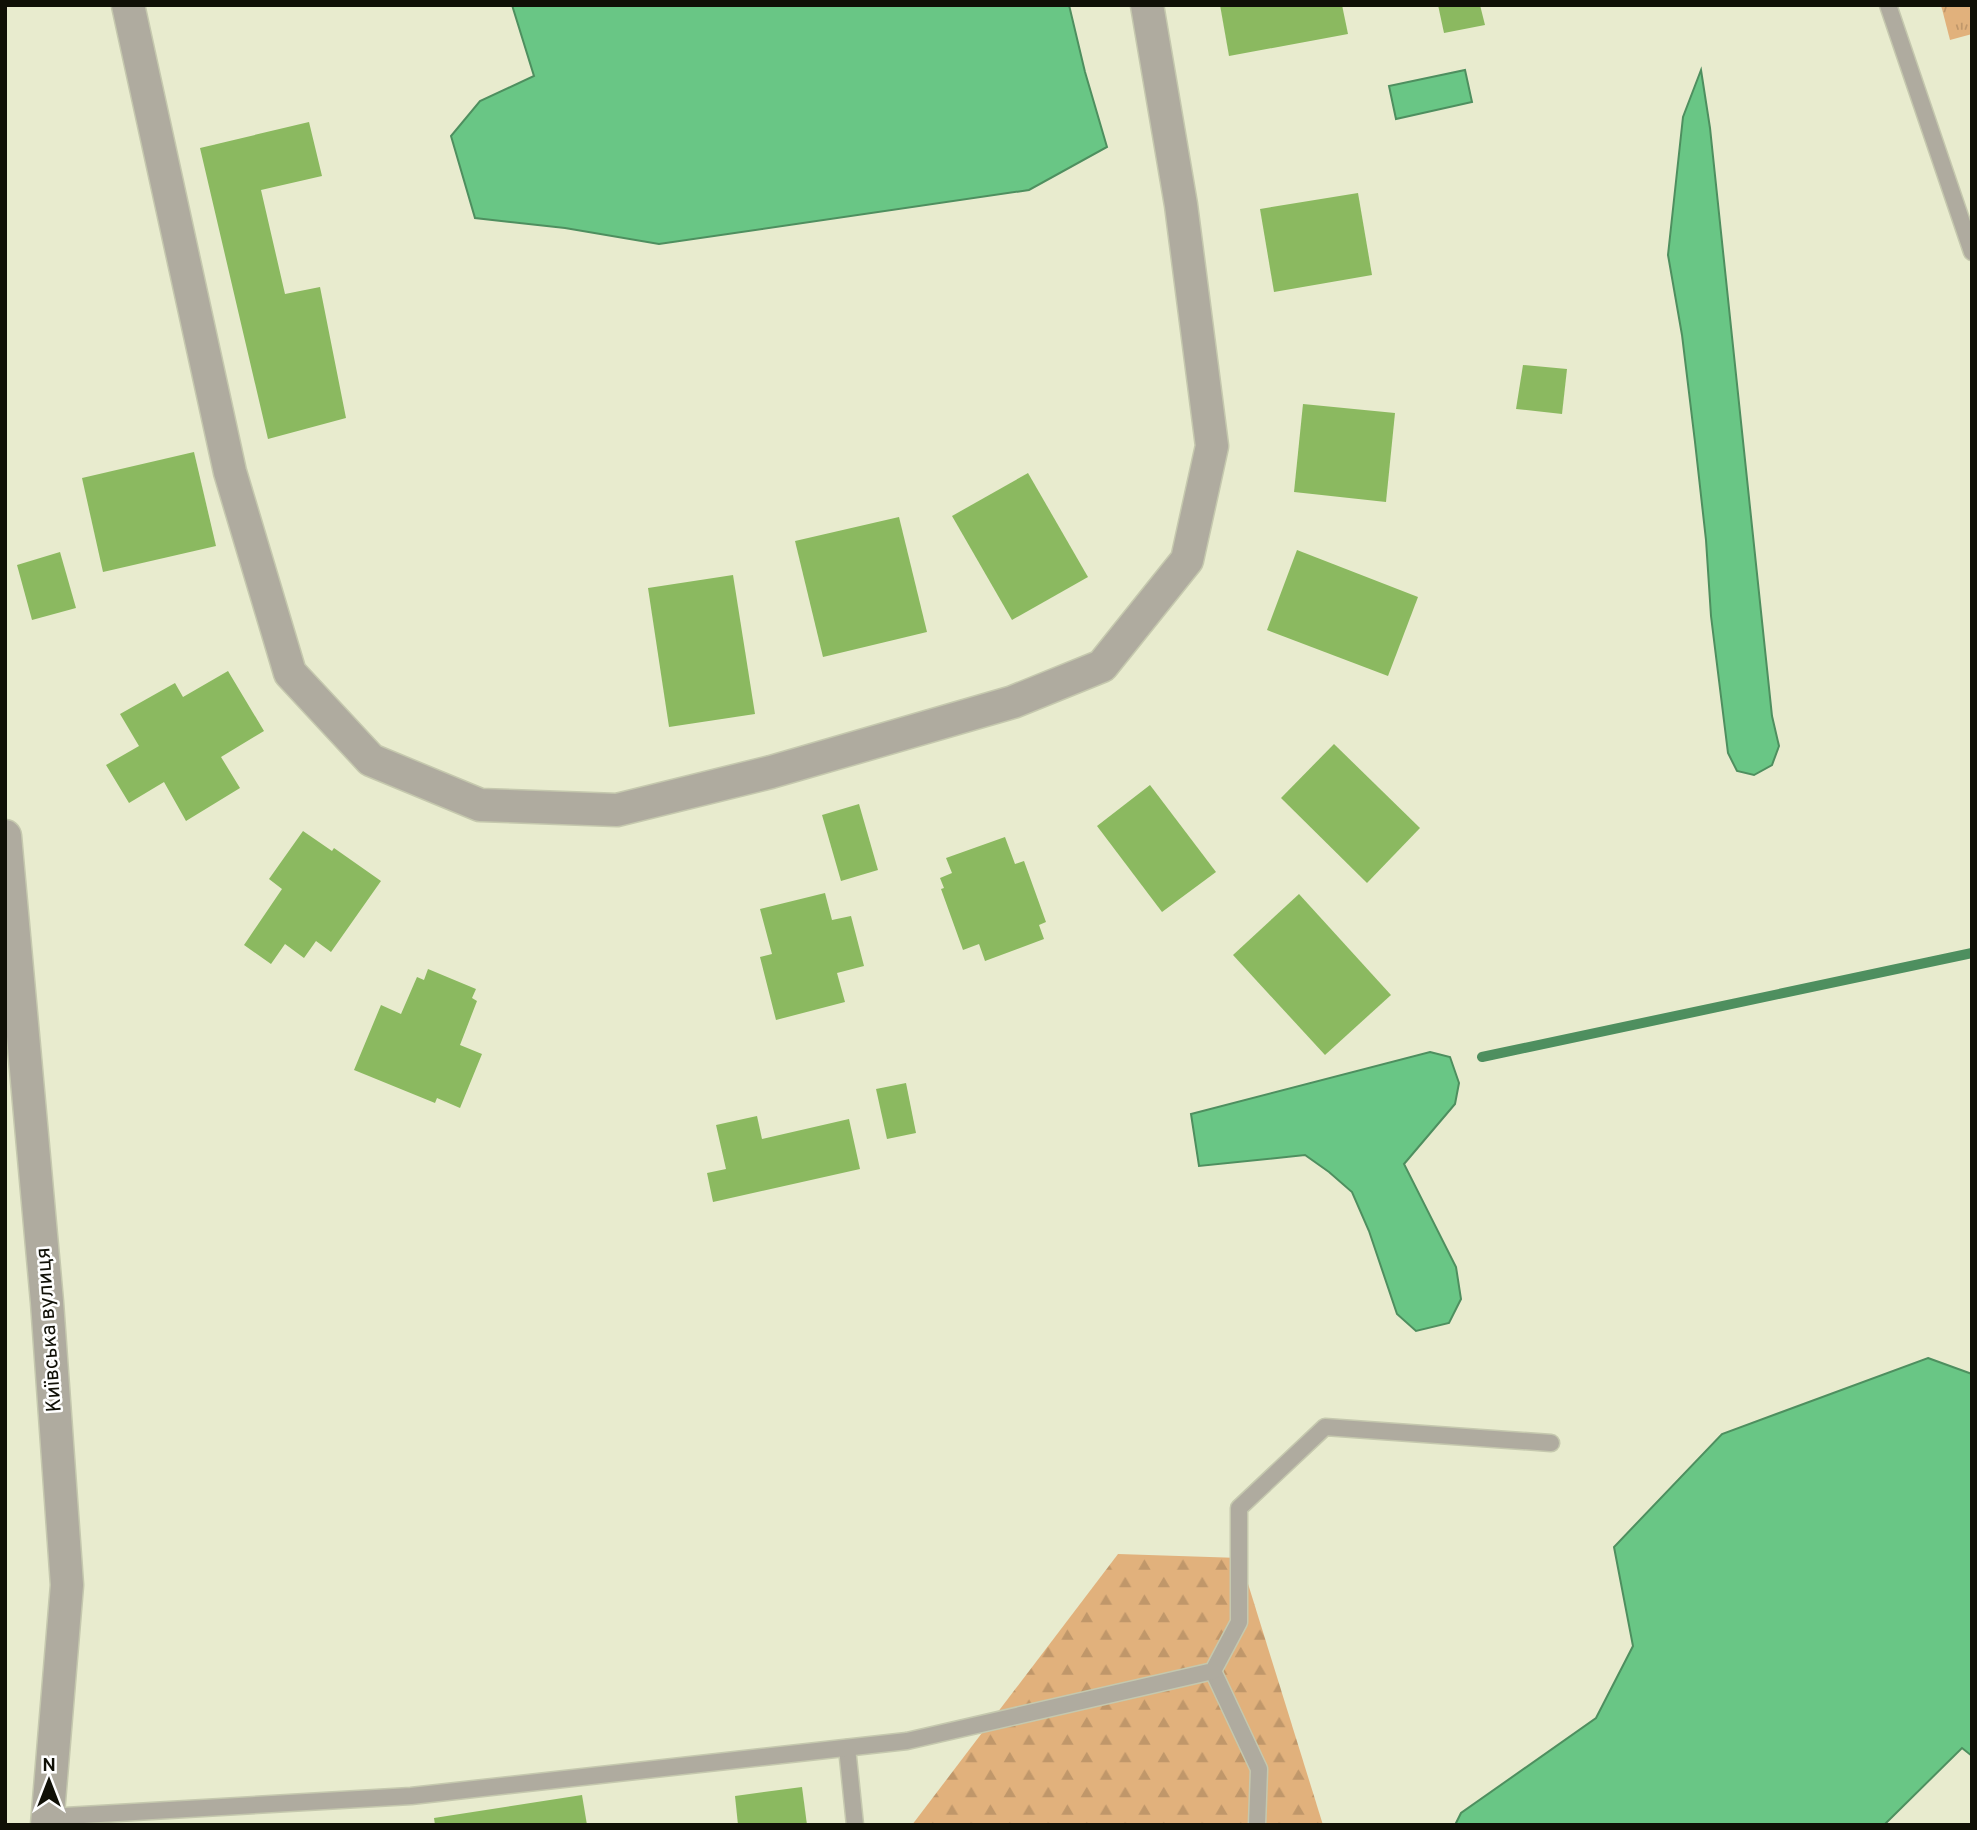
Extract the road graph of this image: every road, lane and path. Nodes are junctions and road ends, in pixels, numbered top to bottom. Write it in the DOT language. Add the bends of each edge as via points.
graph roads {
  1 [pos="128,5"];
  2 [pos="1147,5"];
  3 [pos="1888,5"];
  4 [pos="1972,252"];
  5 [pos="5,836"];
  6 [pos="1551,1443"];
  7 [pos="1213,1671"];
  8 [pos="847,1748"];
  9 [pos="48,1821"];
  10 [pos="856,1825"];
  11 [pos="1257,1825"];
  1 -- 2 [label="street" via="230,472 290,673 371,760 480,806 617,810 771,772 1013,702 1101,666 1187,560 1212,446 1181,205"];
  3 -- 4 [label="lane"];
  5 -- 9 [label="street, Київська вулиця" via="67,1585"];
  6 -- 7 [label="lane" via="1325,1427 1239,1507 1239,1622"];
  7 -- 8 [label="lane" via="907,1741"];
  7 -- 11 [label="lane" via="1259,1769"];
  8 -- 9 [label="lane" via="411,1796"];
  8 -- 10 [label="lane"];
}
